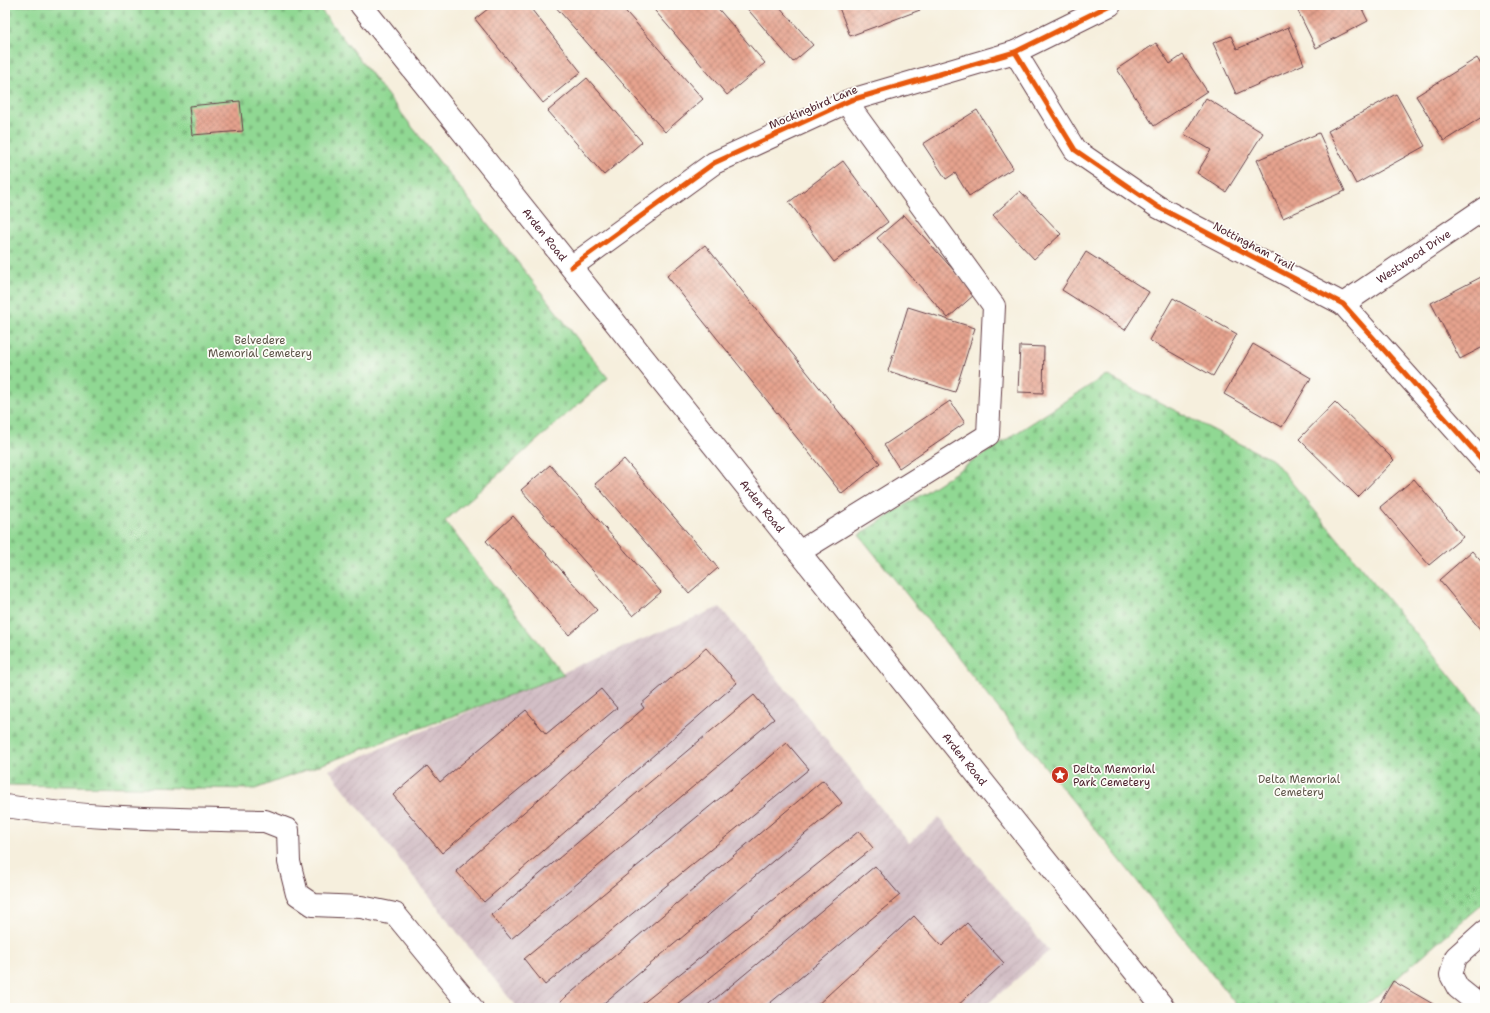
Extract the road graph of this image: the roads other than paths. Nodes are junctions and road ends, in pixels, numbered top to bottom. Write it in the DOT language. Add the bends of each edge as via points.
graph roads {
  1 [pos="361,5"];
  2 [pos="1110,5"];
  3 [pos="1015,52"];
  4 [pos="846,102"];
  5 [pos="1485,208"];
  6 [pos="571,268"];
  7 [pos="1343,304"];
  8 [pos="1485,463"];
  9 [pos="799,552"];
  10 [pos="5,806"];
  11 [pos="1485,931"];
  12 [pos="472,1008"];
  13 [pos="1164,1008"];
  14 [pos="1483,1008"];
  1 -- 6 [label="street, Arden Road"];
  2 -- 3 [label="street, Mockingbird Lane"];
  3 -- 4 [label="street, Mockingbird Lane"];
  3 -- 7 [label="street, Nottingham Trail" via="1075,150 1158,207"];
  4 -- 6 [label="street, Mockingbird Lane" via="714,163"];
  4 -- 9 [label="street" via="994,306 988,435"];
  5 -- 7 [label="street, Westwood Drive"];
  6 -- 9 [label="street, Arden Road"];
  7 -- 8 [label="street, Nottingham Trail"];
  9 -- 13 [label="street, Arden Road"];
  10 -- 12 [label="street" via="117,817 265,821 288,830 289,862 297,894 313,905 361,907 394,914"];
  11 -- 14 [label="street" via="1456,957 1451,975 1458,988"];
}
